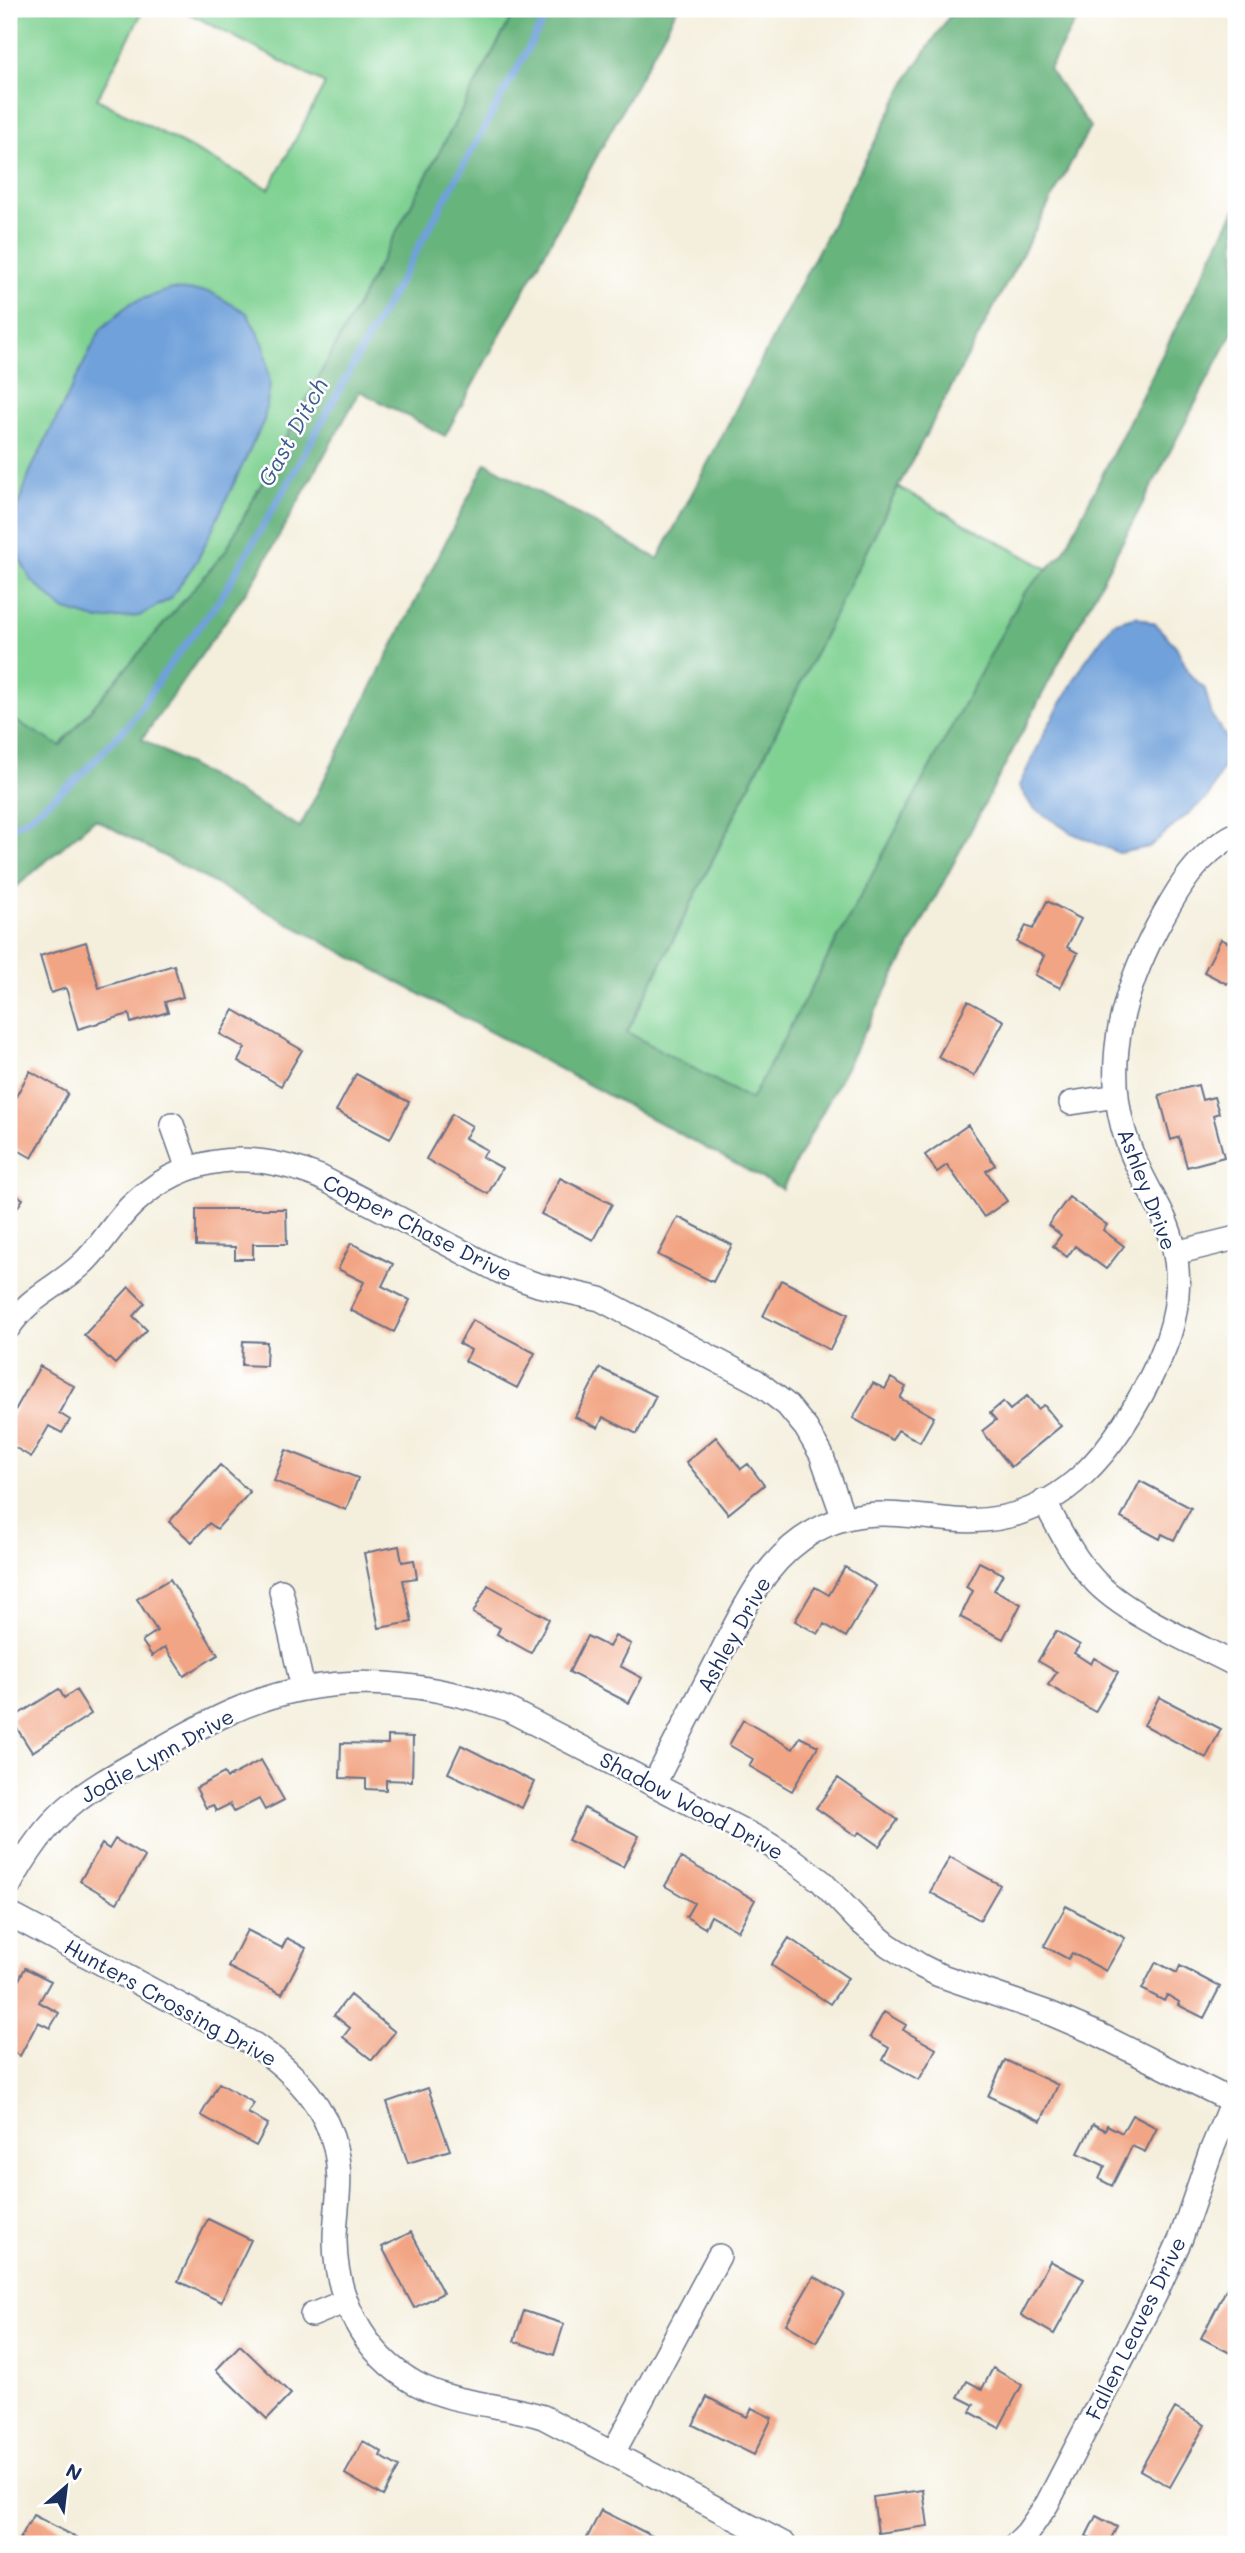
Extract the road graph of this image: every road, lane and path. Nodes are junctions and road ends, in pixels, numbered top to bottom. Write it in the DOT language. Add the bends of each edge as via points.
graph roads {
  1 [pos="1236,834"];
  2 [pos="1116,1096"];
  3 [pos="1072,1103"];
  4 [pos="172,1124"];
  5 [pos="188,1169"];
  6 [pos="1236,1238"];
  7 [pos="1175,1253"];
  8 [pos="9,1327"];
  9 [pos="1044,1502"];
  10 [pos="844,1519"];
  11 [pos="281,1591"];
  12 [pos="1236,1665"];
  13 [pos="303,1689"];
  14 [pos="654,1784"];
  15 [pos="9,1886"];
  16 [pos="9,1914"];
  17 [pos="1234,2102"];
  18 [pos="719,2256"];
  19 [pos="346,2301"];
  20 [pos="312,2315"];
  21 [pos="613,2453"];
  22 [pos="784,2544"];
  23 [pos="1016,2544"];
  1 -- 2 [label="street, Ashley Drive" via="1205,856 1185,878 1139,961 1118,1032"];
  2 -- 3 [label="street"];
  2 -- 7 [label="street, Ashley Drive" via="1135,1163 1163,1217"];
  4 -- 5 [label="street"];
  5 -- 8 [label="street, Copper Chase Drive" via="153,1187 131,1206 79,1268 30,1302"];
  5 -- 10 [label="street, Copper Chase Drive" via="235,1159 293,1166 501,1272 600,1299 647,1322 757,1381 787,1405 821,1454"];
  6 -- 7 [label="street"];
  7 -- 9 [label="street, Ashley Drive" via="1177,1302 1160,1358 1097,1463"];
  9 -- 10 [label="street, Ashley Drive" via="988,1518 957,1520 892,1512"];
  9 -- 12 [label="street" via="1075,1558 1112,1597"];
  10 -- 14 [label="street, Ashley Drive" via="804,1537 768,1570 748,1600"];
  11 -- 13 [label="street"];
  13 -- 14 [label="street, Shadow Wood Drive" via="381,1682 466,1695 507,1709"];
  13 -- 15 [label="street, Jodie Lynn Drive" via="234,1710 91,1788 37,1839"];
  14 -- 17 [label="street, Shadow Wood Drive" via="792,1859 878,1937 921,1966 1098,2034"];
  16 -- 19 [label="street, Hunters Crossing Drive" via="284,2064 309,2093 334,2145 340,2189 336,2265"];
  17 -- 23 [label="street, Fallen Leaves Drive" via="1155,2295 1047,2504"];
  18 -- 21 [label="street"];
  19 -- 20 [label="street"];
  19 -- 21 [label="street, Hunters Crossing Drive" via="370,2344 414,2382 440,2395 543,2417"];
  21 -- 22 [label="street, Hunters Crossing Drive"];
}
